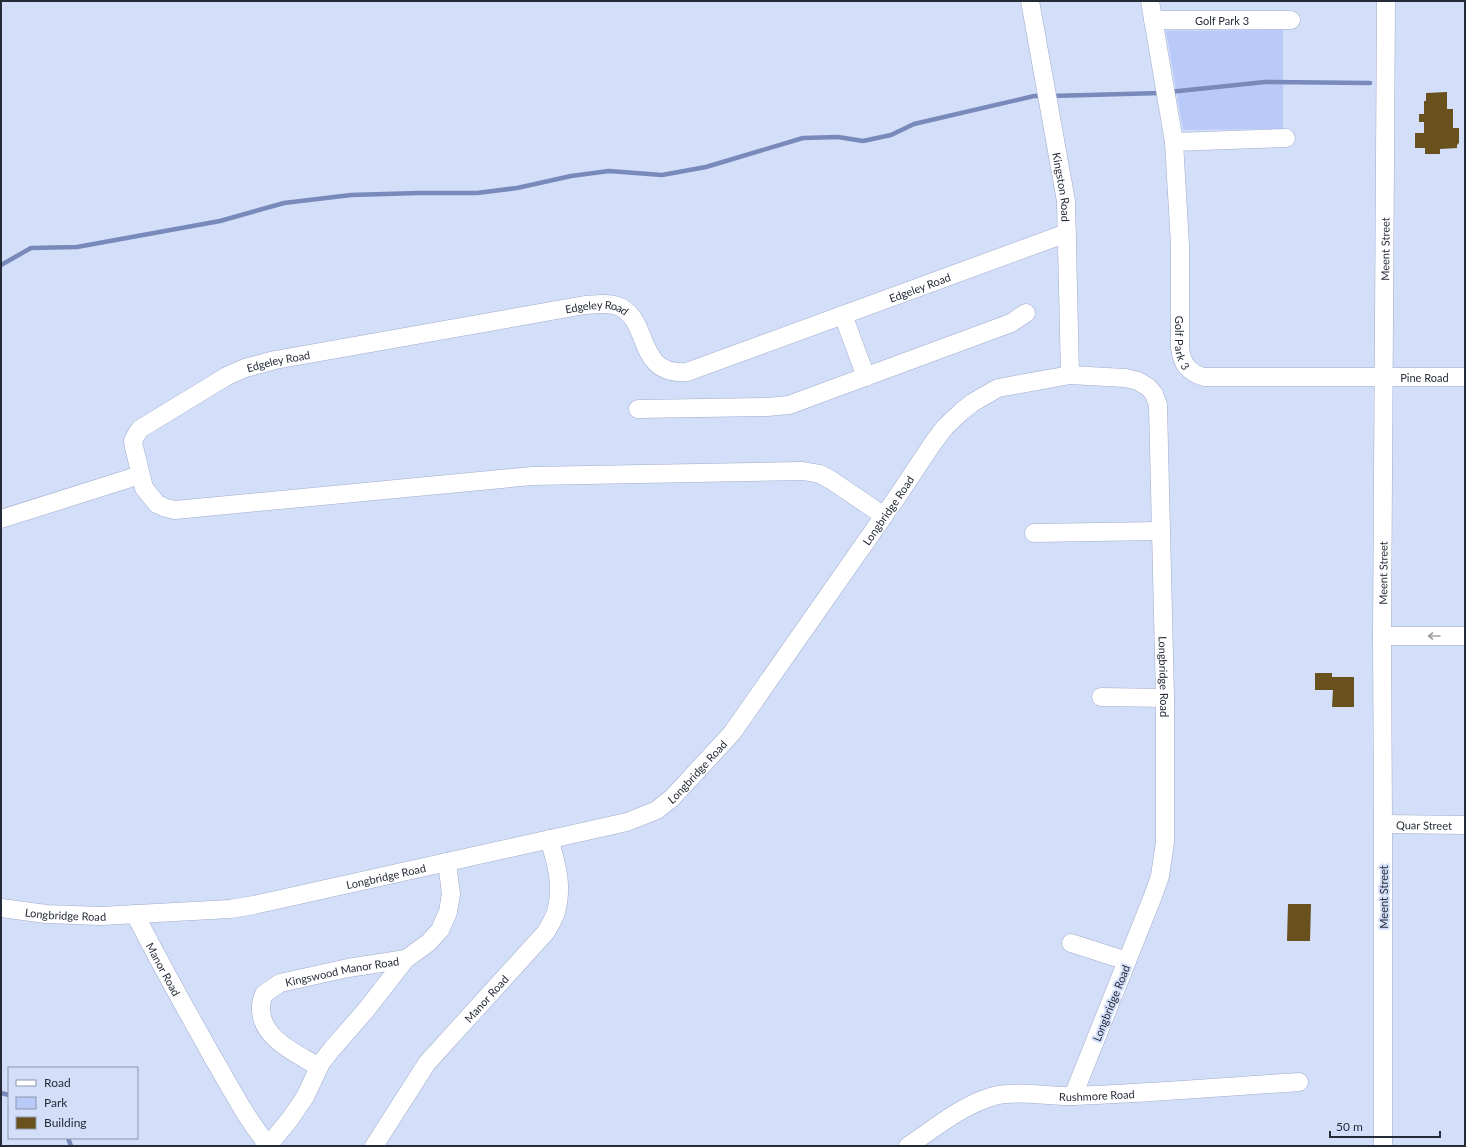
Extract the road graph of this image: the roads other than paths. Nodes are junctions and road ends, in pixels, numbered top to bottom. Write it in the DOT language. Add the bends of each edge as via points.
graph roads {
  1 [pos="1030,1"];
  2 [pos="1150,1"];
  3 [pos="1386,1"];
  4 [pos="1153,20"];
  5 [pos="1291,20"];
  6 [pos="1286,138"];
  7 [pos="1174,142"];
  8 [pos="1067,233"];
  9 [pos="1026,313"];
  10 [pos="843,314"];
  11 [pos="1070,375"];
  12 [pos="866,377"];
  13 [pos="1383,377"];
  14 [pos="1465,377"];
  15 [pos="638,409"];
  16 [pos="140,475"];
  17 [pos="884,516"];
  18 [pos="1,519"];
  19 [pos="1160,531"];
  20 [pos="1034,533"];
  21 [pos="1382,636"];
  22 [pos="1465,636"];
  23 [pos="1101,697"];
  24 [pos="1165,698"];
  25 [pos="1383,824"];
  26 [pos="1465,825"];
  27 [pos="549,840"];
  28 [pos="447,862"];
  29 [pos="1,908"];
  30 [pos="135,914"];
  31 [pos="1071,942"];
  32 [pos="406,959"];
  33 [pos="1127,961"];
  34 [pos="319,1067"];
  35 [pos="1299,1082"];
  36 [pos="1073,1096"];
  37 [pos="268,1146"];
  38 [pos="374,1146"];
  39 [pos="908,1146"];
  40 [pos="1383,1146"];
  1 -- 8 [label="street, Kingston Road" via="1066,201"];
  2 -- 4 [label="street, Golf Park 3"];
  3 -- 13 [label="street, Meent Street"];
  4 -- 5 [label="street, Golf Park 3"];
  4 -- 7 [label="street, Golf Park 3"];
  6 -- 7 [label="street"];
  7 -- 13 [label="street, Golf Park 3" via="1180,245 1180,348 1184,362 1190,370 1204,376"];
  8 -- 10 [label="street, Edgeley Road"];
  8 -- 11 [label="street, Kingston Road"];
  9 -- 12 [label="street" via="1011,323"];
  10 -- 12 [label="street"];
  10 -- 16 [label="street, Edgeley Road" via="688,372 679,373 658,365 643,342 633,318 620,307 606,304 585,304 275,360 226,376 140,430 133,441"];
  11 -- 17 [label="street, Longbridge Road" via="998,388 972,403 945,427"];
  11 -- 19 [label="street, Longbridge Road" via="1125,378 1138,381 1154,394 1158,405 1159,422"];
  12 -- 15 [label="street" via="789,405"];
  13 -- 14 [label="street, Pine Road"];
  13 -- 21 [label="street, Meent Street"];
  16 -- 17 [label="street, Edgeley Road" via="144,488 157,504 175,510 532,476 803,471 820,474 831,480"];
  16 -- 18 [label="street"];
  17 -- 27 [label="street, Longbridge Road" via="732,733 672,798 657,810 627,822"];
  19 -- 20 [label="street"];
  19 -- 24 [label="street, Longbridge Road"];
  22 -- 21 [label="street, one-way"];
  21 -- 25 [label="street, Meent Street"];
  23 -- 24 [label="street"];
  24 -- 33 [label="street, Longbridge Road" via="1166,842 1160,876"];
  25 -- 26 [label="street, Quar Street"];
  25 -- 40 [label="street, Meent Street"];
  27 -- 28 [label="street, Longbridge Road"];
  27 -- 38 [label="street, Manor Road" via="558,868 560,887 556,913 546,932 427,1063"];
  28 -- 30 [label="street, Longbridge Road" via="254,905 230,909"];
  28 -- 32 [label="street, Kingswood Manor Road" via="450,894 448,912 440,930 428,943"];
  29 -- 30 [label="street, Longbridge Road" via="74,916"];
  30 -- 37 [label="street, Manor Road" via="158,960 234,1093"];
  31 -- 33 [label="street"];
  32 -- 34 [label="street, Kingswood Manor Road"];
  32 -- 34 [label="street, Kingswood Manor Road" via="348,968 280,983 264,994 261,1005 265,1026 285,1047"];
  33 -- 36 [label="street, Longbridge Road"];
  34 -- 37 [label="street, Kingswood Manor Road" via="305,1097"];
  35 -- 36 [label="street, Rushmore Road"];
  36 -- 39 [label="street, Rushmore Road" via="1010,1094 990,1098 968,1107"];
}
